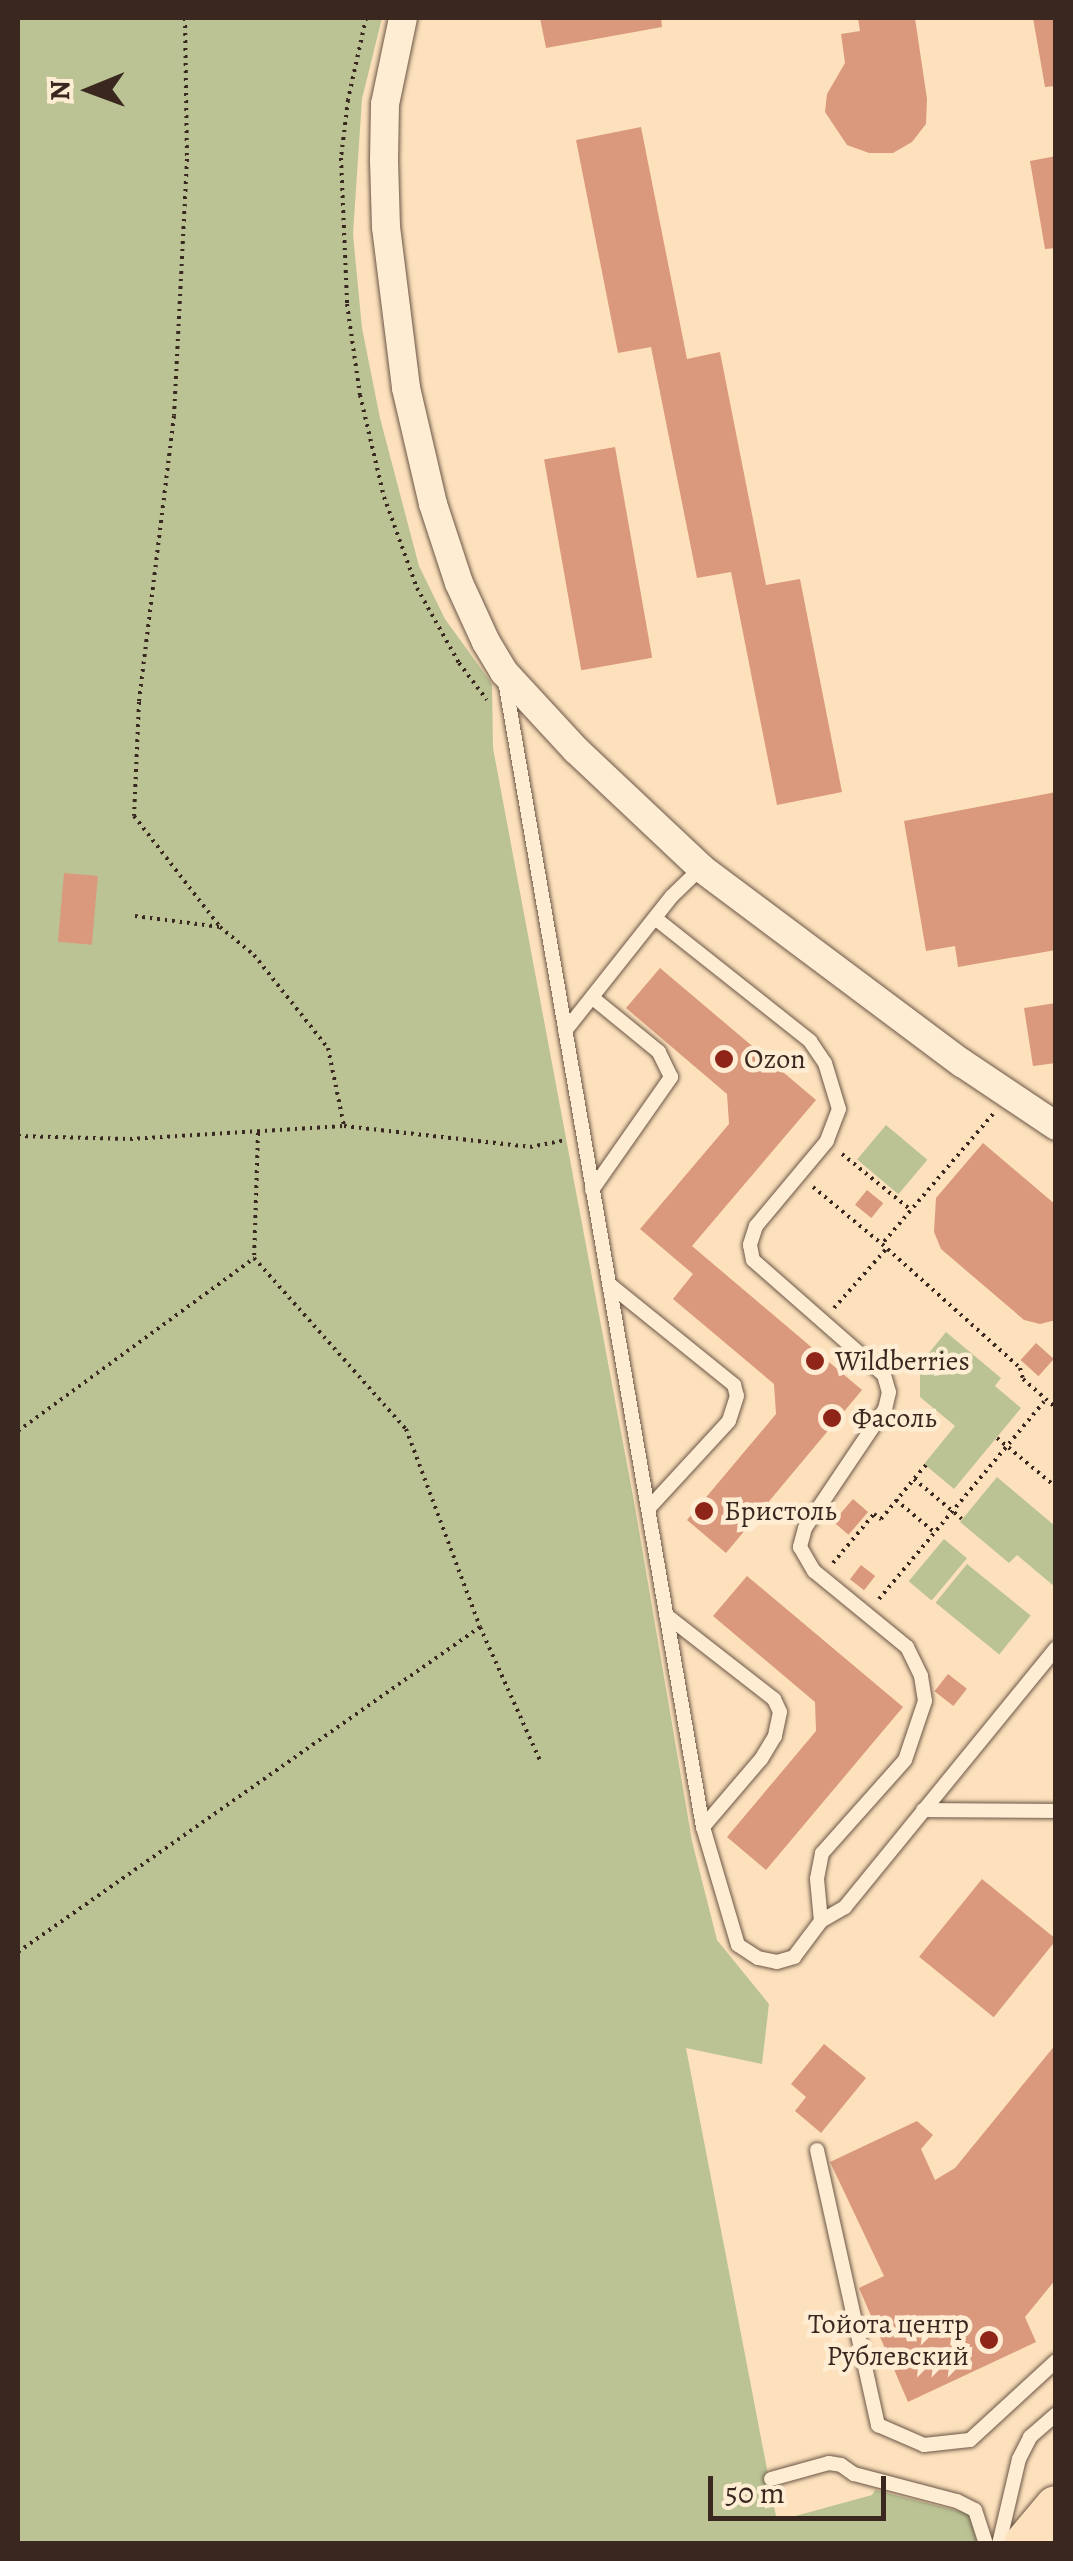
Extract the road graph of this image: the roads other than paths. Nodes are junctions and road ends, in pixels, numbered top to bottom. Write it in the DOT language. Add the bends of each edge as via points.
graph roads {
  1 [pos="403,18"];
  2 [pos="504,672"];
  3 [pos="701,868"];
  4 [pos="656,918"];
  5 [pos="594,999"];
  6 [pos="566,1031"];
  7 [pos="1056,1126"];
  8 [pos="592,1190"];
  9 [pos="609,1284"];
  10 [pos="649,1508"];
  11 [pos="666,1615"];
  12 [pos="1056,1648"];
  13 [pos="924,1810"];
  14 [pos="1056,1811"];
  15 [pos="703,1827"];
  16 [pos="821,1921"];
  17 [pos="817,2150"];
  18 [pos="1056,2361"];
  19 [pos="1056,2414"];
  20 [pos="771,2479"];
  21 [pos="1056,2507"];
  22 [pos="986,2544"];
  23 [pos="999,2544"];
  24 [pos="1025,2544"];
  1 -- 2 [label="street" via="385,104 384,160 406,388 459,582"];
  2 -- 3 [label="street"];
  2 -- 6 [label="lane"];
  3 -- 4 [label="lane"];
  3 -- 7 [label="street"];
  4 -- 5 [label="lane"];
  4 -- 16 [label="lane" via="810,1042 825,1063 839,1108 827,1141 756,1226 750,1246 753,1260 884,1374 890,1392 805,1528 800,1547 806,1563 907,1647 925,1701 905,1760 822,1853 816,1879"];
  5 -- 6 [label="lane"];
  5 -- 8 [label="lane" via="659,1052 671,1077"];
  6 -- 8 [label="lane"];
  8 -- 9 [label="lane"];
  9 -- 10 [label="lane"];
  9 -- 10 [label="lane" via="734,1386 736,1396 730,1421"];
  10 -- 11 [label="lane"];
  11 -- 15 [label="lane"];
  11 -- 15 [label="lane" via="774,1700 780,1712 776,1736"];
  12 -- 13 [label="lane"];
  13 -- 14 [label="lane"];
  13 -- 16 [label="lane" via="845,1907"];
  15 -- 16 [label="lane" via="738,1946 777,1962 794,1956"];
  17 -- 18 [label="lane" via="878,2424 924,2445 970,2440"];
  19 -- 23 [label="lane" via="1030,2436 1019,2459"];
  20 -- 22 [label="lane" via="840,2465 966,2505 982,2522"];
  21 -- 24 [label="main road"];
}
